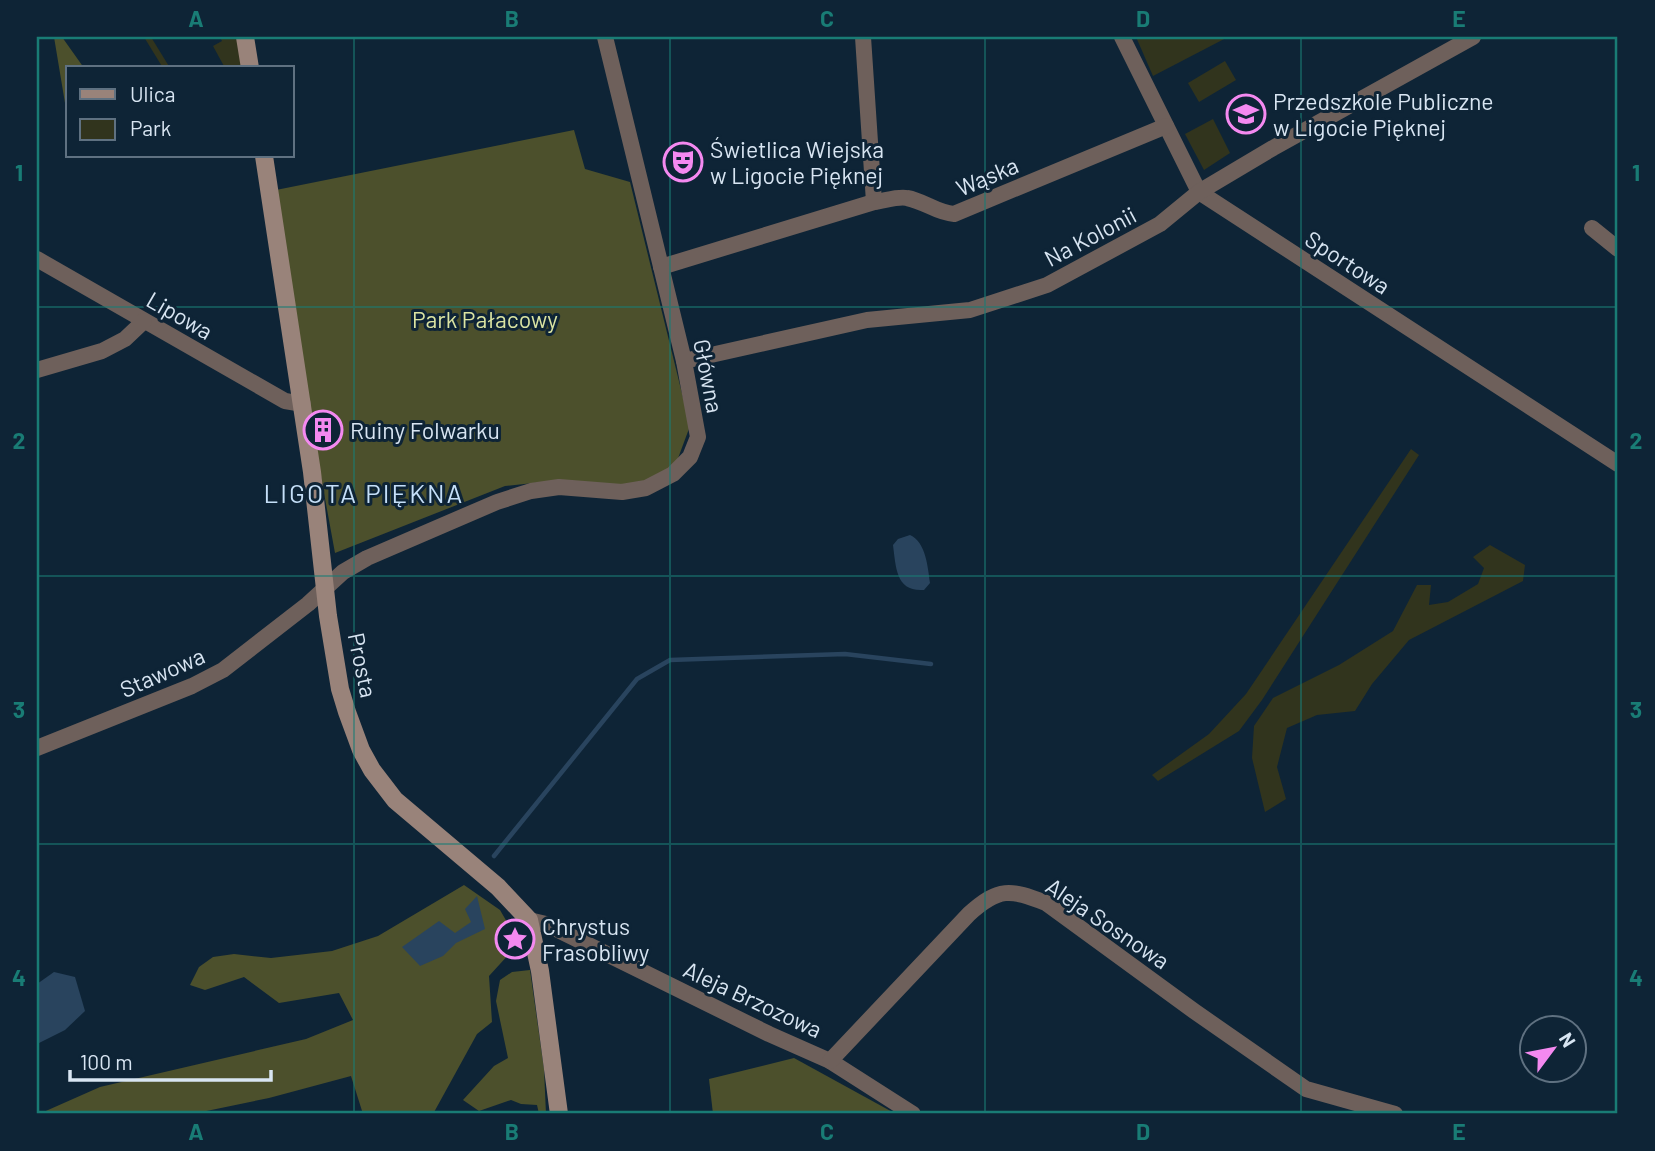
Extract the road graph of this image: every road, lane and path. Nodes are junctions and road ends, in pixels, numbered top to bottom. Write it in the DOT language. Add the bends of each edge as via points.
graph roads {
  1 [pos="245,37"];
  2 [pos="605,37"];
  3 [pos="863,37"];
  4 [pos="1122,37"];
  5 [pos="1473,37"];
  6 [pos="250,66"];
  7 [pos="1166,126"];
  8 [pos="264,158"];
  9 [pos="1199,192"];
  10 [pos="874,202"];
  11 [pos="1592,228"];
  12 [pos="1618,249"];
  13 [pos="37,259"];
  14 [pos="661,267"];
  15 [pos="144,321"];
  16 [pos="684,361"];
  17 [pos="37,370"];
  18 [pos="303,404"];
  19 [pos="1618,464"];
  20 [pos="325,588"];
  21 [pos="37,748"];
  22 [pos="529,920"];
  23 [pos="830,1061"];
  24 [pos="559,1114"];
  25 [pos="913,1114"];
  26 [pos="1395,1114"];
  1 -- 6 [label="street"];
  2 -- 14 [label="street, Główna"];
  3 -- 10 [label="street"];
  4 -- 7 [label="street"];
  5 -- 9 [label="street, Na Kolonii"];
  7 -- 9 [label="street"];
  7 -- 10 [label="street, Wąska" via="954,214 905,197"];
  8 -- 18 [label="street, Prosta"];
  9 -- 16 [label="street, Na Kolonii" via="1160,224 1047,285 997,303 867,320"];
  9 -- 19 [label="street, Sportowa"];
  10 -- 14 [label="street, Wąska"];
  11 -- 12 [label="street"];
  13 -- 15 [label="street, Lipowa"];
  14 -- 16 [label="street, Główna"];
  15 -- 17 [label="street" via="125,339 102,351"];
  15 -- 18 [label="street, Lipowa" via="285,401"];
  16 -- 20 [label="street, Główna" via="698,438 690,457 673,474 646,488 622,492 559,487 497,502 367,558"];
  18 -- 20 [label="street, Prosta"];
  20 -- 21 [label="street, Stawowa" via="206,680"];
  20 -- 22 [label="street, Prosta" via="340,689 372,770 410,815 498,887"];
  22 -- 23 [label="street, Aleja Brzozowa" via="546,924"];
  22 -- 24 [label="street"];
  23 -- 25 [label="street, Aleja Brzozowa"];
  23 -- 26 [label="street, Aleja Sosnowa" via="969,914 988,897 1006,892 1046,903 1306,1089"];
}
